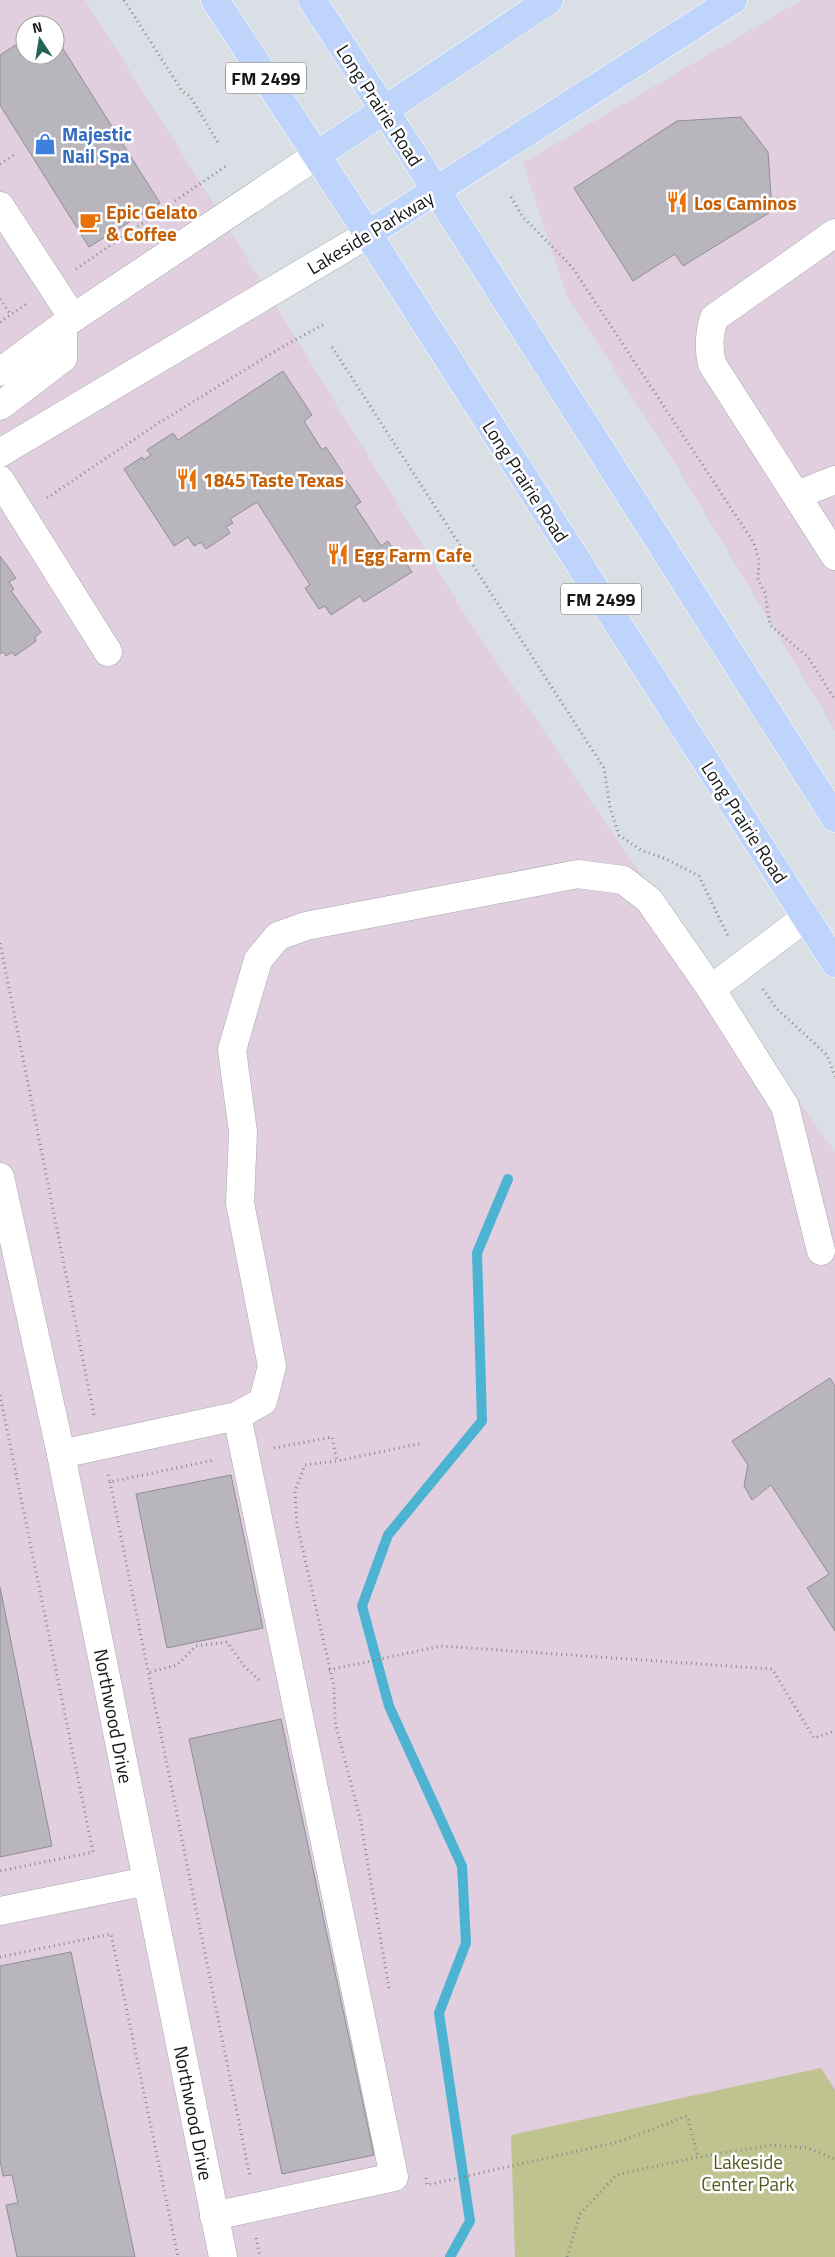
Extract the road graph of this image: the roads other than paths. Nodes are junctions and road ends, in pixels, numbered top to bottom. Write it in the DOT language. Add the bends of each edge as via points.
graph roads {
  1 [pos="215,0"];
  2 [pos="312,0"];
  3 [pos="549,0"];
  4 [pos="733,0"];
  5 [pos="384,110"];
  6 [pos="317,155"];
  7 [pos="436,191"];
  8 [pos="0,206"];
  9 [pos="835,233"];
  10 [pos="368,234"];
  11 [pos="68,322"];
  12 [pos="0,372"];
  13 [pos="0,406"];
  14 [pos="0,453"];
  15 [pos="0,480"];
  16 [pos="835,480"];
  17 [pos="797,495"];
  18 [pos="835,556"];
  19 [pos="108,652"];
  20 [pos="831,800"];
  21 [pos="806,917"];
  22 [pos="835,963"];
  23 [pos="711,989"];
  24 [pos="0,1177"];
  25 [pos="821,1251"];
  26 [pos="237,1416"];
  27 [pos="61,1454"];
  28 [pos="147,1881"];
  29 [pos="0,1911"];
  30 [pos="214,2216"];
  31 [pos="223,2257"];
  1 -- 6 [label="main road, Long Prairie Road / FM 2499"];
  2 -- 5 [label="main road, Long Prairie Road"];
  3 -- 5 [label="main road"];
  4 -- 7 [label="main road, Lakeside Parkway"];
  5 -- 6 [label="main road"];
  5 -- 7 [label="main road, Long Prairie Road"];
  6 -- 10 [label="main road, Long Prairie Road / FM 2499"];
  6 -- 11 [label="street"];
  7 -- 10 [label="main road, Lakeside Parkway"];
  7 -- 20 [label="main road, Long Prairie Road"];
  8 -- 11 [label="street" via="52,286"];
  9 -- 17 [label="street" via="714,318 709,333 712,364"];
  10 -- 14 [label="street, Lakeside Parkway"];
  10 -- 21 [label="main road, Long Prairie Road / FM 2499"];
  11 -- 12 [label="street"];
  11 -- 13 [label="street" via="64,358"];
  15 -- 19 [label="street"];
  16 -- 17 [label="street"];
  17 -- 18 [label="street"];
  21 -- 22 [label="main road, Long Prairie Road / FM 2499"];
  21 -- 23 [label="street"];
  23 -- 25 [label="street" via="785,1106"];
  23 -- 26 [label="street" via="649,900 623,880 578,874 306,926 278,936 258,960 232,1050 243,1132 240,1203 272,1366 263,1401"];
  24 -- 27 [label="street, Northwood Drive"];
  26 -- 27 [label="street"];
  26 -- 30 [label="street" via="394,2177"];
  27 -- 28 [label="street, Northwood Drive"];
  28 -- 29 [label="street"];
  28 -- 30 [label="street, Northwood Drive"];
  30 -- 31 [label="street, Northwood Drive"];
}
